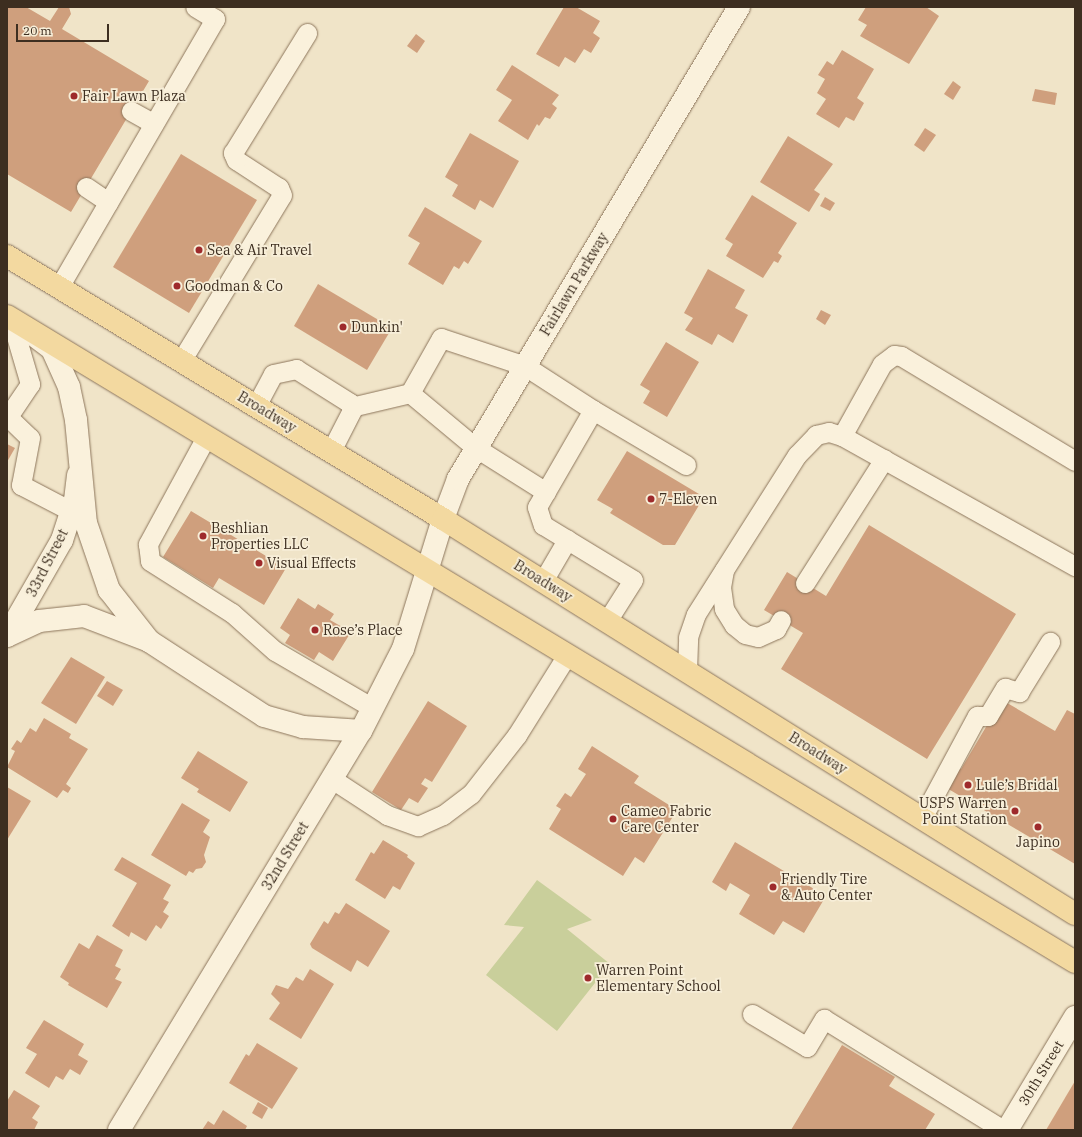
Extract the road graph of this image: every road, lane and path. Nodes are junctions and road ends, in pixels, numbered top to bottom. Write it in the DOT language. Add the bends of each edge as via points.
graph roads {
  1 [pos="195,7"];
  2 [pos="738,7"];
  3 [pos="219,13"];
  4 [pos="306,33"];
  5 [pos="131,111"];
  6 [pos="154,124"];
  7 [pos="86,187"];
  8 [pos="108,202"];
  9 [pos="7,256"];
  10 [pos="59,287"];
  11 [pos="9,318"];
  12 [pos="181,361"];
  13 [pos="525,366"];
  14 [pos="410,393"];
  15 [pos="256,406"];
  16 [pos="351,407"];
  17 [pos="593,410"];
  18 [pos="842,436"];
  19 [pos="206,437"];
  20 [pos="476,448"];
  21 [pos="331,451"];
  22 [pos="79,458"];
  23 [pos="884,459"];
  24 [pos="1075,461"];
  25 [pos="686,465"];
  26 [pos="546,492"];
  27 [pos="72,511"];
  28 [pos="443,519"];
  29 [pos="567,540"];
  30 [pos="1075,566"];
  31 [pos="724,568"];
  32 [pos="427,570"];
  33 [pos="543,581"];
  34 [pos="805,583"];
  35 [pos="782,620"];
  36 [pos="607,621"];
  37 [pos="7,636"];
  38 [pos="149,641"];
  39 [pos="1050,642"];
  40 [pos="567,655"];
  41 [pos="687,671"];
  42 [pos="372,708"];
  43 [pos="361,731"];
  44 [pos="332,779"];
  45 [pos="922,818"];
  46 [pos="1075,914"];
  47 [pos="1075,962"];
  48 [pos="752,1014"];
  49 [pos="1075,1016"];
  50 [pos="119,1130"];
  51 [pos="1003,1130"];
  52 [pos="1007,1130"];
  1 -- 3 [label="lane"];
  2 -- 13 [label="street, Fairlawn Parkway"];
  3 -- 6 [label="lane"];
  4 -- 12 [label="lane" via="233,153 236,160 279,188 282,195"];
  5 -- 6 [label="lane"];
  6 -- 8 [label="lane"];
  7 -- 8 [label="lane"];
  8 -- 10 [label="lane"];
  9 -- 10 [label="main road, Broadway"];
  10 -- 12 [label="main road, Broadway"];
  11 -- 19 [label="main road"];
  11 -- 22 [label="street, 33rd Street" via="52,348 69,387 76,420"];
  11 -- 27 [label="lane" via="30,384 8,416 30,438 21,485"];
  12 -- 15 [label="main road, Broadway"];
  13 -- 14 [label="lane" via="440,338"];
  13 -- 17 [label="lane"];
  13 -- 20 [label="street, Fairlawn Parkway"];
  14 -- 16 [label="lane"];
  14 -- 20 [label="lane"];
  15 -- 16 [label="lane" via="273,374 296,369 350,402"];
  15 -- 21 [label="main road, Broadway"];
  16 -- 21 [label="lane" via="352,410"];
  17 -- 25 [label="lane"];
  17 -- 26 [label="lane"];
  18 -- 23 [label="lane"];
  18 -- 24 [label="lane" via="882,364 894,355 901,356"];
  18 -- 31 [label="lane" via="829,432 816,435 797,455"];
  19 -- 32 [label="main road"];
  19 -- 42 [label="lane" via="148,544 150,561 232,613 276,651"];
  20 -- 26 [label="lane"];
  20 -- 28 [label="street, Fairlawn Parkway" via="458,479"];
  21 -- 28 [label="main road, Broadway"];
  22 -- 27 [label="street, 33rd Street"];
  22 -- 38 [label="street" via="86,523 109,590"];
  23 -- 30 [label="lane"];
  23 -- 34 [label="lane"];
  26 -- 29 [label="lane" via="537,507 544,525"];
  27 -- 37 [label="street, 33rd Street" via="62,540"];
  28 -- 32 [label="street, Fairlawn Parkway"];
  28 -- 33 [label="main road, Broadway"];
  29 -- 33 [label="lane"];
  29 -- 36 [label="lane" via="633,580"];
  31 -- 35 [label="lane" via="721,587 724,609 734,625 745,634 758,637 776,629"];
  31 -- 41 [label="lane" via="696,614 688,637"];
  32 -- 40 [label="main road"];
  32 -- 42 [label="street, 32nd Street" via="403,649"];
  33 -- 36 [label="main road, Broadway"];
  36 -- 41 [label="main road, Broadway"];
  37 -- 38 [label="street" via="39,621 84,616"];
  38 -- 43 [label="street" via="264,716 303,727"];
  39 -- 45 [label="lane" via="1019,692 1005,688 988,716 977,716"];
  40 -- 44 [label="lane" via="517,735 471,794 444,815 418,826 387,815"];
  40 -- 47 [label="main road"];
  41 -- 45 [label="main road, Broadway"];
  42 -- 43 [label="street, 32nd Street"];
  43 -- 44 [label="street, 32nd Street"];
  44 -- 50 [label="street, 32nd Street"];
  45 -- 46 [label="main road, Broadway"];
  48 -- 51 [label="lane" via="807,1048 824,1019"];
  49 -- 52 [label="street, 30th Street"];
}
